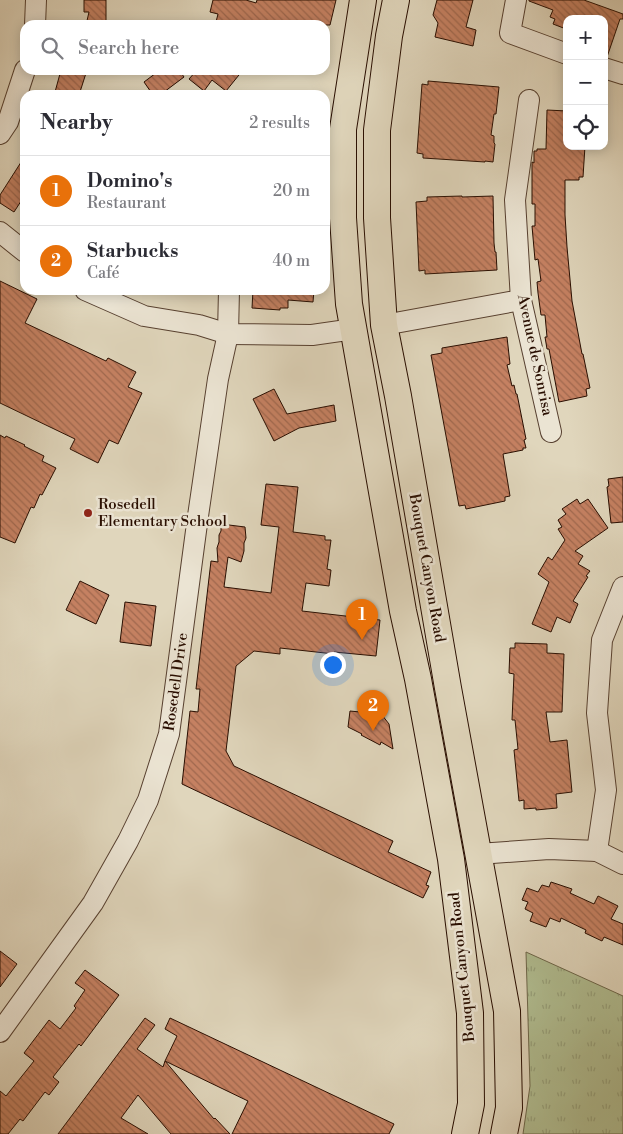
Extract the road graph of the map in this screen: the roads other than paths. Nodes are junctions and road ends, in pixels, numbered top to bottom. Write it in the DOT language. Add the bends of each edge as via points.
graph roads {
  1 [pos="36,0"];
  2 [pos="363,0"];
  3 [pos="396,0"];
  4 [pos="516,0"];
  5 [pos="35,20"];
  6 [pos="563,53"];
  7 [pos="608,69"];
  8 [pos="623,74"];
  9 [pos="23,75"];
  10 [pos="529,100"];
  11 [pos="0,134"];
  12 [pos="0,232"];
  13 [pos="20,248"];
  14 [pos="96,295"];
  15 [pos="229,295"];
  16 [pos="521,300"];
  17 [pos="384,325"];
  18 [pos="354,329"];
  19 [pos="228,334"];
  20 [pos="551,432"];
  21 [pos="623,587"];
  22 [pos="403,611"];
  23 [pos="463,768"];
  24 [pos="597,851"];
  25 [pos="478,854"];
  26 [pos="451,859"];
  27 [pos="623,864"];
  28 [pos="0,1032"];
  29 [pos="465,1134"];
  30 [pos="504,1134"];
  1 -- 5 [label="street"];
  2 -- 18 [label="main road, Bouquet Canyon Road" via="343,129 344,218 349,304"];
  3 -- 17 [label="main road, Bouquet Canyon Road" via="377,130 377,218"];
  4 -- 6 [label="street" via="510,33"];
  7 -- 8 [label="street"];
  9 -- 11 [label="street" via="8,122"];
  10 -- 16 [label="street, Avenue de Sonrisa" via="515,200"];
  12 -- 13 [label="street"];
  14 -- 19 [label="street" via="144,316 199,325"];
  15 -- 19 [label="street, Rosedell Drive"];
  16 -- 17 [label="street"];
  16 -- 20 [label="street, Avenue de Sonrisa"];
  17 -- 18 [label="main road"];
  17 -- 23 [label="main road, Bouquet Canyon Road"];
  18 -- 19 [label="street" via="312,335"];
  18 -- 22 [label="main road, Bouquet Canyon Road"];
  19 -- 28 [label="street, Rosedell Drive" via="198,516 169,734 148,800 93,903"];
  21 -- 24 [label="street" via="602,640 597,713 606,790"];
  22 -- 23 [label="main road" via="409,595 416,594 443,734"];
  22 -- 26 [label="main road, Bouquet Canyon Road"];
  23 -- 25 [label="main road, Bouquet Canyon Road"];
  24 -- 25 [label="street" via="549,849"];
  24 -- 27 [label="street"];
  25 -- 26 [label="main road"];
  25 -- 30 [label="main road, Bouquet Canyon Road" via="507,1012 509,1108"];
  26 -- 29 [label="main road, Bouquet Canyon Road" via="470,1013 471,1104"];
}
